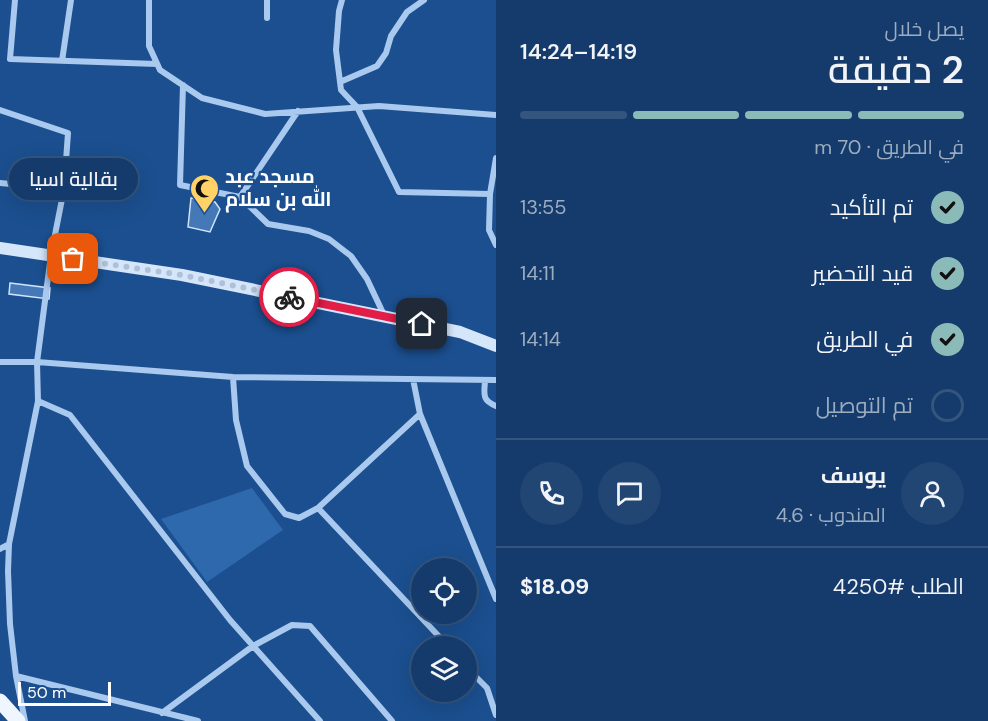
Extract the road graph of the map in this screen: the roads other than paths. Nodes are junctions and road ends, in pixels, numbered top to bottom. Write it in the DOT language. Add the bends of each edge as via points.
graph roads {
  1 [pos="15,0"];
  2 [pos="71,0"];
  3 [pos="149,0"];
  4 [pos="267,0"];
  5 [pos="342,0"];
  6 [pos="424,0"];
  7 [pos="267,18"];
  8 [pos="63,61"];
  9 [pos="157,64"];
  10 [pos="340,82"];
  11 [pos="183,85"];
  12 [pos="357,107"];
  13 [pos="0,110"];
  14 [pos="298,111"];
  15 [pos="496,115"];
  16 [pos="496,158"];
  17 [pos="0,183"];
  18 [pos="64,189"];
  19 [pos="490,194"];
  20 [pos="240,197"];
  21 [pos="496,245"];
  22 [pos="0,248"];
  23 [pos="51,255"];
  24 [pos="384,316"];
  25 [pos="496,346"];
  26 [pos="0,362"];
  27 [pos="37,362"];
  28 [pos="233,377"];
  29 [pos="413,379"];
  30 [pos="496,380"];
  31 [pos="485,381"];
  32 [pos="38,401"];
  33 [pos="496,406"];
  34 [pos="420,414"];
  35 [pos="318,508"];
  36 [pos="9,544"];
  37 [pos="0,549"];
  38 [pos="496,600"];
  39 [pos="439,636"];
  40 [pos="253,646"];
  41 [pos="16,676"];
  42 [pos="477,678"];
  43 [pos="0,701"];
  44 [pos="162,713"];
  45 [pos="496,716"];
  46 [pos="18,721"];
  47 [pos="25,721"];
  48 [pos="198,721"];
  49 [pos="320,721"];
  50 [pos="392,721"];
  1 -- 8 [label="street" via="10,59"];
  2 -- 8 [label="street"];
  3 -- 9 [label="street" via="148,46"];
  4 -- 7 [label="street"];
  5 -- 10 [label="street" via="336,50"];
  6 -- 10 [label="street" via="407,12 377,66"];
  8 -- 9 [label="street"];
  9 -- 11 [label="street"];
  10 -- 12 [label="street" via="341,90"];
  11 -- 14 [label="street" via="202,98 265,114"];
  11 -- 20 [label="street" via="180,185"];
  12 -- 14 [label="street"];
  12 -- 15 [label="street"];
  12 -- 19 [label="street" via="399,192"];
  13 -- 18 [label="street" via="68,133"];
  14 -- 20 [label="street"];
  16 -- 19 [label="street"];
  17 -- 18 [label="street"];
  18 -- 23 [label="street"];
  19 -- 21 [label="street" via="489,230"];
  20 -- 24 [label="street" via="267,224 309,231 329,239 351,256"];
  22 -- 23 [label="main road"];
  23 -- 24 [label="main road" via="182,275"];
  23 -- 27 [label="street"];
  24 -- 25 [label="main road" via="460,332"];
  26 -- 27 [label="street"];
  27 -- 28 [label="street"];
  27 -- 32 [label="street"];
  28 -- 29 [label="street"];
  28 -- 35 [label="street" via="236,420 247,466 285,514 299,518"];
  29 -- 31 [label="street"];
  29 -- 34 [label="street"];
  30 -- 31 [label="street"];
  31 -- 33 [label="street" via="484,394 488,403"];
  32 -- 36 [label="street"];
  32 -- 40 [label="street" via="70,415"];
  34 -- 35 [label="street"];
  34 -- 38 [label="street"];
  35 -- 39 [label="street"];
  36 -- 37 [label="street"];
  36 -- 41 [label="street"];
  40 -- 44 [label="street"];
  40 -- 49 [label="street"];
  40 -- 50 [label="street" via="292,625 310,626"];
  41 -- 44 [label="street"];
  41 -- 47 [label="street"];
  42 -- 45 [label="street" via="487,688"];
  43 -- 46 [label="main road"];
  44 -- 48 [label="street"];
}
